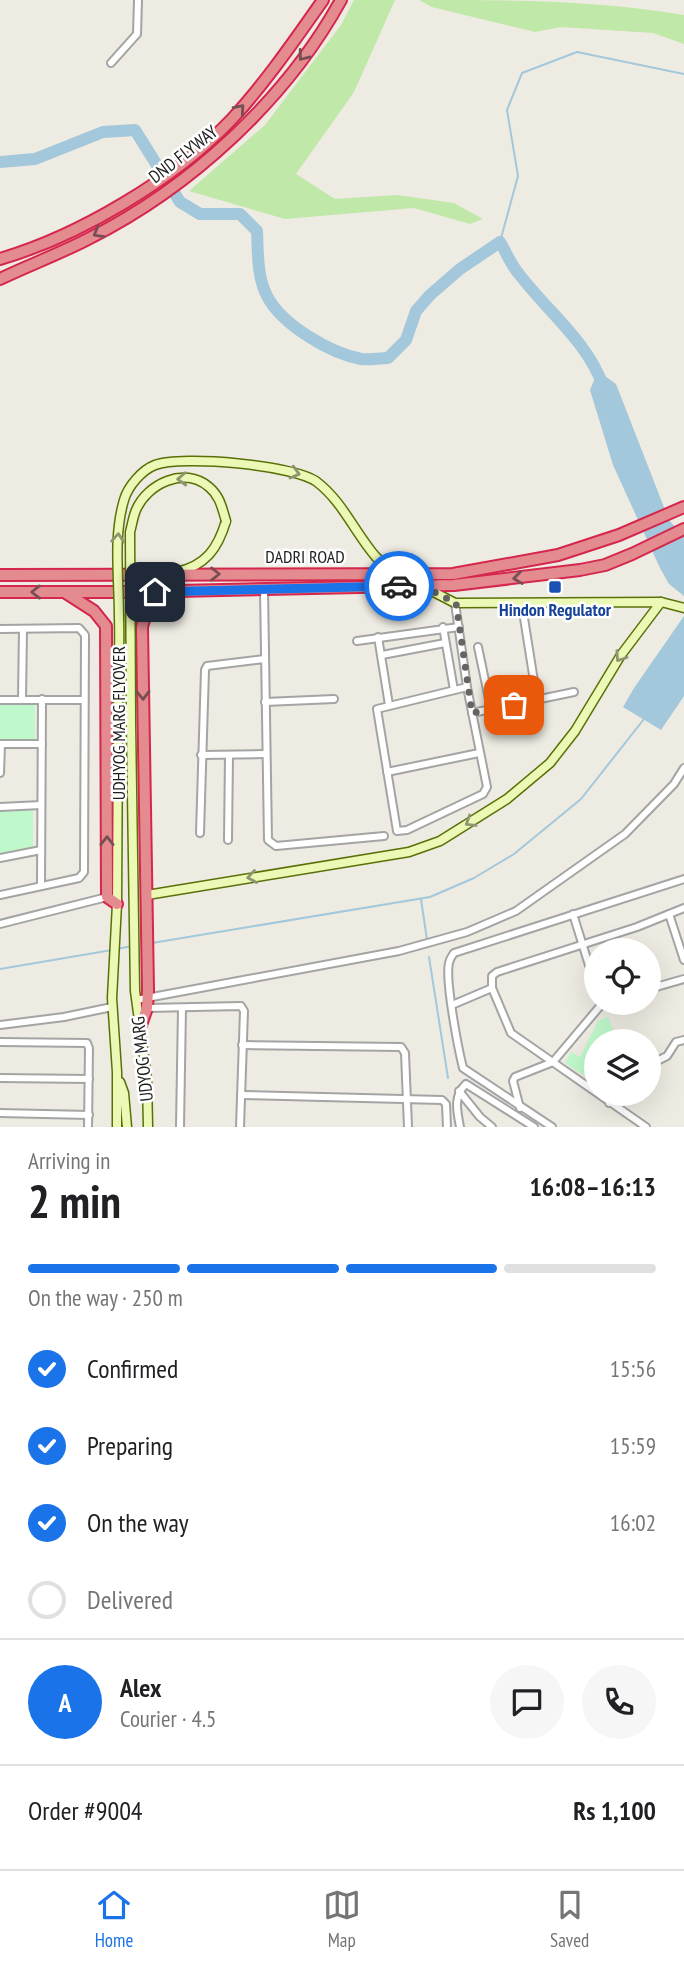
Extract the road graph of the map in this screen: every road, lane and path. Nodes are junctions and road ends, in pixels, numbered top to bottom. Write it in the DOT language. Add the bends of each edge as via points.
graph roads {
  1 [pos="138,0"];
  2 [pos="323,0"];
  3 [pos="341,0"];
  4 [pos="111,63"];
  5 [pos="0,259"];
  6 [pos="0,279"];
  7 [pos="680,509"];
  8 [pos="684,529"];
  9 [pos="102,574"];
  10 [pos="163,574"];
  11 [pos="396,574"];
  12 [pos="0,575"];
  13 [pos="454,579"];
  14 [pos="426,582"];
  15 [pos="264,589"];
  16 [pos="178,591"];
  17 [pos="0,592"];
  18 [pos="64,592"];
  19 [pos="85,592"];
  20 [pos="661,602"];
  21 [pos="456,603"];
  22 [pos="684,608"];
  23 [pos="524,618"];
  24 [pos="106,626"];
  25 [pos="142,627"];
  26 [pos="458,627"];
  27 [pos="443,628"];
  28 [pos="0,629"];
  29 [pos="23,629"];
  30 [pos="378,637"];
  31 [pos="357,640"];
  32 [pos="445,643"];
  33 [pos="478,647"];
  34 [pos="382,655"];
  35 [pos="265,659"];
  36 [pos="467,687"];
  37 [pos="454,690"];
  38 [pos="574,692"];
  39 [pos="22,699"];
  40 [pos="42,699"];
  41 [pos="334,699"];
  42 [pos="0,700"];
  43 [pos="84,700"];
  44 [pos="537,700"];
  45 [pos="265,702"];
  46 [pos="388,705"];
  47 [pos="491,709"];
  48 [pos="472,713"];
  49 [pos="0,744"];
  50 [pos="42,744"];
  51 [pos="479,753"];
  52 [pos="265,754"];
  53 [pos="201,755"];
  54 [pos="229,755"];
  55 [pos="684,768"];
  56 [pos="387,772"];
  57 [pos="0,773"];
  58 [pos="41,805"];
  59 [pos="0,807"];
  60 [pos="200,833"];
  61 [pos="384,836"];
  62 [pos="228,840"];
  63 [pos="41,849"];
  64 [pos="0,858"];
  65 [pos="684,879"];
  66 [pos="41,886"];
  67 [pos="0,895"];
  68 [pos="147,895"];
  69 [pos="107,897"];
  70 [pos="117,904"];
  71 [pos="684,908"];
  72 [pos="573,914"];
  73 [pos="669,914"];
  74 [pos="135,916"];
  75 [pos="116,917"];
  76 [pos="0,924"];
  77 [pos="583,944"];
  78 [pos="584,947"];
  79 [pos="684,960"];
  80 [pos="684,979"];
  81 [pos="661,986"];
  82 [pos="492,988"];
  83 [pos="135,996"];
  84 [pos="148,998"];
  85 [pos="112,1003"];
  86 [pos="452,1005"];
  87 [pos="182,1008"];
  88 [pos="593,1015"];
  89 [pos="0,1025"];
  90 [pos="140,1028"];
  91 [pos="684,1040"];
  92 [pos="0,1042"];
  93 [pos="242,1045"];
  94 [pos="661,1059"];
  95 [pos="553,1062"];
  96 [pos="117,1072"];
  97 [pos="0,1078"];
  98 [pos="89,1079"];
  99 [pos="584,1085"];
  100 [pos="459,1091"];
  101 [pos="241,1095"];
  102 [pos="407,1099"];
  103 [pos="614,1106"];
  104 [pos="520,1108"];
  105 [pos="0,1112"];
  106 [pos="89,1115"];
  107 [pos="88,1127"];
  108 [pos="117,1127"];
  109 [pos="127,1127"];
  110 [pos="148,1127"];
  111 [pos="180,1127"];
  112 [pos="240,1127"];
  113 [pos="408,1127"];
  114 [pos="447,1127"];
  115 [pos="460,1127"];
  116 [pos="492,1127"];
  117 [pos="534,1127"];
  118 [pos="552,1127"];
  119 [pos="646,1127"];
  1 -- 4 [label="street" via="137,34"];
  5 -- 2 [label="highway, DND FLYWAY, one-way" via="78,229 171,170 230,120 276,68"];
  3 -- 6 [label="highway, DND FLYWAY, one-way" via="294,68 243,129 179,181 89,239"];
  7 -- 13 [label="highway, DADRI ROAD" via="558,555"];
  8 -- 13 [label="highway, DADRI ROAD, one-way" via="605,565"];
  9 -- 10 [label="highway, DADRI ROAD"];
  9 -- 12 [label="highway, DADRI ROAD"];
  9 -- 19 [label="highway" via="102,585"];
  10 -- 11 [label="highway, DADRI ROAD, one-way"];
  10 -- 74 [label="main road, UDHYOG MARG FLYOVER, one-way, bridge" via="205,559 219,542 226,521 220,500 193,478 166,480 153,489 136,510 130,532"];
  11 -- 14 [label="highway, DADRI ROAD"];
  70 -- 11 [label="main road, UDHYOG MARG FLYOVER, one-way, bridge" via="117,555 124,496 139,477 154,466 175,461 297,472 331,494 363,542"];
  13 -- 14 [label="highway, DADRI ROAD"];
  13 -- 21 [label="main road"];
  14 -- 15 [label="highway, DADRI ROAD"];
  14 -- 21 [label="main road"];
  15 -- 16 [label="highway, DADRI ROAD"];
  15 -- 35 [label="street"];
  16 -- 19 [label="highway, DADRI ROAD"];
  16 -- 25 [label="highway" via="156,603 144,616"];
  18 -- 17 [label="highway, DADRI ROAD, one-way"];
  18 -- 19 [label="highway, DADRI ROAD"];
  18 -- 24 [label="highway" via="94,611"];
  20 -- 21 [label="main road"];
  20 -- 22 [label="main road"];
  20 -- 68 [label="main road, one-way" via="550,763 507,799 440,841 409,852"];
  21 -- 26 [label="street"];
  23 -- 44 [label="street"];
  24 -- 25 [label="highway"];
  69 -- 24 [label="highway, one-way"];
  25 -- 68 [label="highway, one-way"];
  26 -- 27 [label="street"];
  26 -- 36 [label="street"];
  27 -- 30 [label="street"];
  27 -- 32 [label="street"];
  28 -- 29 [label="street"];
  29 -- 39 [label="street"];
  29 -- 43 [label="street" via="79,628 84,632"];
  30 -- 31 [label="street"];
  30 -- 34 [label="street"];
  32 -- 34 [label="street"];
  32 -- 37 [label="street"];
  33 -- 47 [label="street"];
  34 -- 46 [label="street"];
  35 -- 45 [label="street"];
  35 -- 53 [label="street" via="206,668"];
  36 -- 37 [label="street"];
  36 -- 48 [label="street"];
  37 -- 46 [label="street"];
  38 -- 44 [label="street"];
  39 -- 40 [label="street"];
  39 -- 42 [label="street"];
  40 -- 43 [label="street"];
  40 -- 50 [label="street"];
  41 -- 45 [label="street"];
  43 -- 66 [label="street" via="84,872 79,878"];
  44 -- 47 [label="street"];
  45 -- 52 [label="street"];
  46 -- 56 [label="street" via="376,711"];
  47 -- 48 [label="street"];
  48 -- 51 [label="street"];
  49 -- 50 [label="street"];
  49 -- 57 [label="street"];
  50 -- 58 [label="street"];
  51 -- 56 [label="street"];
  51 -- 56 [label="street" via="485,793 407,830 397,831"];
  52 -- 54 [label="street"];
  52 -- 61 [label="street" via="268,840 272,845"];
  53 -- 54 [label="street"];
  53 -- 60 [label="street"];
  54 -- 62 [label="street"];
  55 -- 84 [label="street" via="674,785 625,834 516,911 467,932 399,951"];
  58 -- 59 [label="street"];
  58 -- 63 [label="street"];
  63 -- 64 [label="street"];
  63 -- 66 [label="street"];
  65 -- 72 [label="street"];
  66 -- 67 [label="street"];
  68 -- 84 [label="highway"];
  69 -- 70 [label="highway"];
  69 -- 76 [label="street"];
  70 -- 75 [label="main road, UDHYOG MARG FLYOVER"];
  71 -- 73 [label="street"];
  72 -- 77 [label="street"];
  72 -- 86 [label="street" via="454,953 448,965"];
  73 -- 77 [label="street"];
  73 -- 79 [label="street"];
  74 -- 83 [label="main road, UDYOG MARG"];
  75 -- 85 [label="main road, UDYOG MARG"];
  77 -- 78 [label="street"];
  77 -- 82 [label="street" via="497,972 492,976"];
  80 -- 81 [label="street"];
  82 -- 86 [label="street"];
  82 -- 95 [label="street" via="508,1030"];
  83 -- 84 [label="street"];
  83 -- 90 [label="main road, UDYOG MARG"];
  84 -- 87 [label="street"];
  84 -- 90 [label="highway"];
  85 -- 89 [label="street" via="64,1017"];
  85 -- 96 [label="main road, UDYOG MARG"];
  86 -- 104 [label="street" via="463,1068"];
  87 -- 93 [label="street" via="241,1006"];
  87 -- 111 [label="street"];
  88 -- 95 [label="street"];
  90 -- 110 [label="main road, UDYOG MARG"];
  91 -- 94 [label="street" via="676,1042"];
  92 -- 98 [label="street" via="85,1043"];
  93 -- 101 [label="street"];
  93 -- 102 [label="street" via="401,1047"];
  95 -- 99 [label="street"];
  95 -- 104 [label="street" via="515,1077"];
  96 -- 108 [label="main road, UDYOG MARG"];
  96 -- 109 [label="main road"];
  97 -- 98 [label="street"];
  98 -- 106 [label="street"];
  100 -- 115 [label="street"];
  100 -- 116 [label="street"];
  100 -- 117 [label="street" via="467,1085"];
  101 -- 102 [label="street"];
  101 -- 112 [label="street"];
  102 -- 113 [label="street"];
  102 -- 114 [label="street" via="445,1102"];
  103 -- 119 [label="street"];
  104 -- 118 [label="street"];
  105 -- 106 [label="street"];
  106 -- 107 [label="street"];
}
